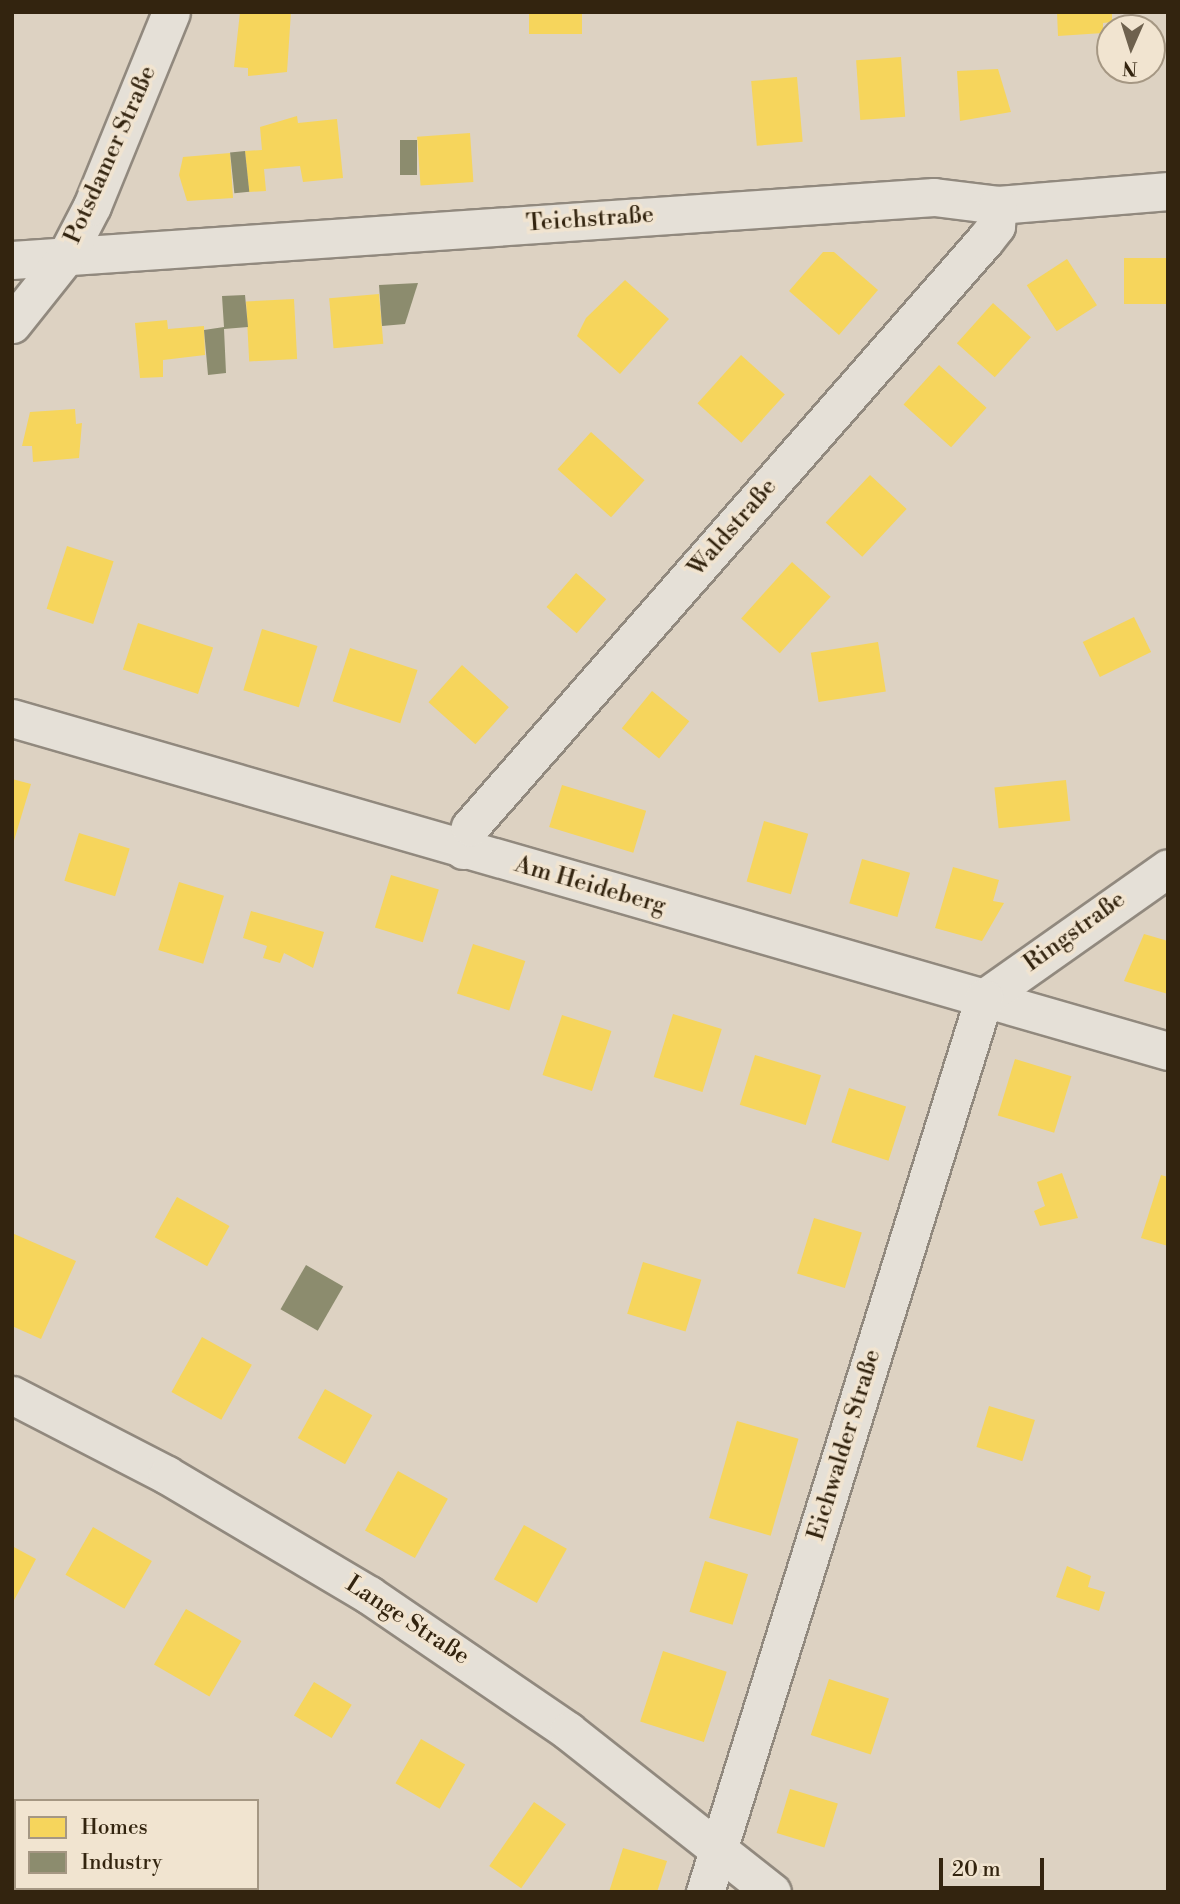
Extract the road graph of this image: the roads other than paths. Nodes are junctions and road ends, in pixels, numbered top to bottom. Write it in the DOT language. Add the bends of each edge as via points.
graph roads {
  1 [pos="171,12"];
  2 [pos="1168,191"];
  3 [pos="998,205"];
  4 [pos="65,256"];
  5 [pos="12,260"];
  6 [pos="12,324"];
  7 [pos="12,718"];
  8 [pos="463,850"];
  9 [pos="1168,868"];
  10 [pos="984,998"];
  11 [pos="1168,1051"];
  12 [pos="12,1395"];
  13 [pos="720,1847"];
  14 [pos="705,1892"];
  15 [pos="772,1892"];
  1 -- 4 [label="street, Potsdamer Straße" via="137,107"];
  2 -- 3 [label="street, Teichstraße"];
  3 -- 4 [label="street, Teichstraße" via="934,197"];
  3 -- 8 [label="street, Waldstraße" via="996,226 981,245 470,827"];
  4 -- 5 [label="street, Teichstraße"];
  4 -- 6 [label="street, Potsdamer Straße"];
  7 -- 8 [label="street, Am Heideberg"];
  8 -- 10 [label="street, Am Heideberg"];
  9 -- 10 [label="street, Ringstraße"];
  10 -- 11 [label="street, Am Heideberg"];
  10 -- 13 [label="street, Eichwalder Straße"];
  12 -- 13 [label="street, Lange Straße" via="177,1481 369,1595 560,1725"];
  13 -- 14 [label="street, Eichwalder Straße"];
  13 -- 15 [label="street, Lange Straße"];
}
